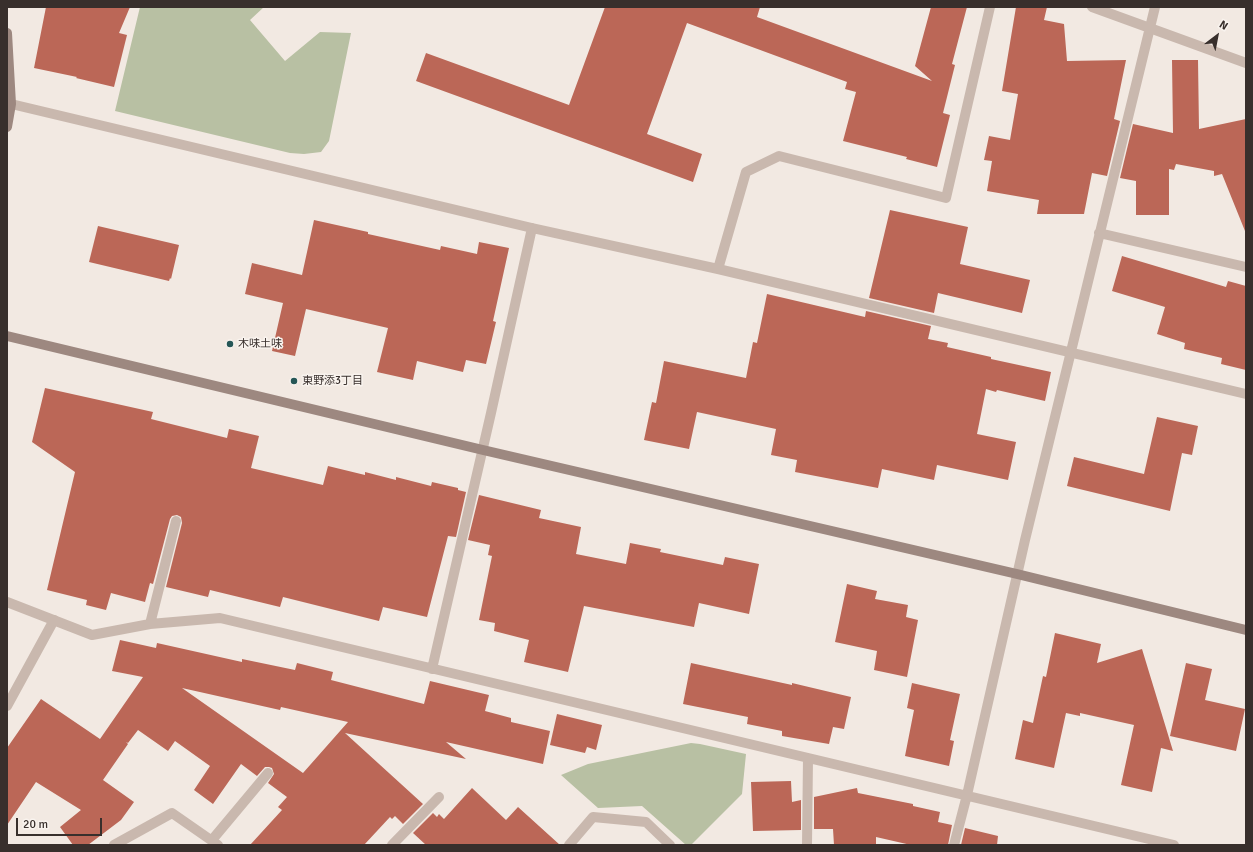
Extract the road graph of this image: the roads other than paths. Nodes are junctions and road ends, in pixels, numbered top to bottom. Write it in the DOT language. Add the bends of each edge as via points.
graph roads {
  1 [pos="990,7"];
  2 [pos="1092,7"];
  3 [pos="1154,7"];
  4 [pos="1149,28"];
  5 [pos="7,33"];
  6 [pos="1246,63"];
  7 [pos="9,103"];
  8 [pos="7,127"];
  9 [pos="532,228"];
  10 [pos="1099,233"];
  11 [pos="1246,267"];
  12 [pos="718,269"];
  13 [pos="7,336"];
  14 [pos="1070,353"];
  15 [pos="1246,394"];
  16 [pos="483,450"];
  17 [pos="176,521"];
  18 [pos="1017,574"];
  19 [pos="7,602"];
  20 [pos="54,620"];
  21 [pos="150,624"];
  22 [pos="1246,630"];
  23 [pos="432,669"];
  24 [pos="7,706"];
  25 [pos="808,758"];
  26 [pos="268,773"];
  27 [pos="967,795"];
  28 [pos="439,797"];
  29 [pos="215,843"];
  30 [pos="114,845"];
  31 [pos="392,845"];
  32 [pos="569,845"];
  33 [pos="670,845"];
  34 [pos="807,845"];
  35 [pos="954,845"];
  36 [pos="1174,845"];
  1 -- 12 [label="street" via="946,198 779,156 746,172"];
  2 -- 4 [label="street"];
  3 -- 4 [label="street"];
  4 -- 6 [label="street"];
  4 -- 10 [label="street"];
  5 -- 7 [label="street"];
  7 -- 8 [label="street"];
  7 -- 9 [label="street"];
  9 -- 12 [label="street"];
  9 -- 16 [label="street"];
  10 -- 11 [label="street"];
  10 -- 14 [label="street"];
  12 -- 14 [label="street"];
  13 -- 16 [label="street"];
  14 -- 15 [label="street"];
  14 -- 18 [label="street"];
  16 -- 18 [label="street"];
  16 -- 23 [label="street"];
  17 -- 21 [label="street"];
  18 -- 22 [label="street"];
  18 -- 27 [label="street"];
  19 -- 20 [label="street"];
  20 -- 21 [label="street" via="92,635"];
  20 -- 24 [label="street"];
  21 -- 23 [label="street" via="220,618"];
  23 -- 25 [label="street"];
  25 -- 27 [label="street"];
  25 -- 34 [label="street"];
  26 -- 29 [label="street"];
  27 -- 35 [label="street"];
  27 -- 36 [label="street"];
  28 -- 31 [label="street"];
  29 -- 30 [label="street" via="172,813"];
  32 -- 33 [label="street" via="593,817 646,822"];
}
